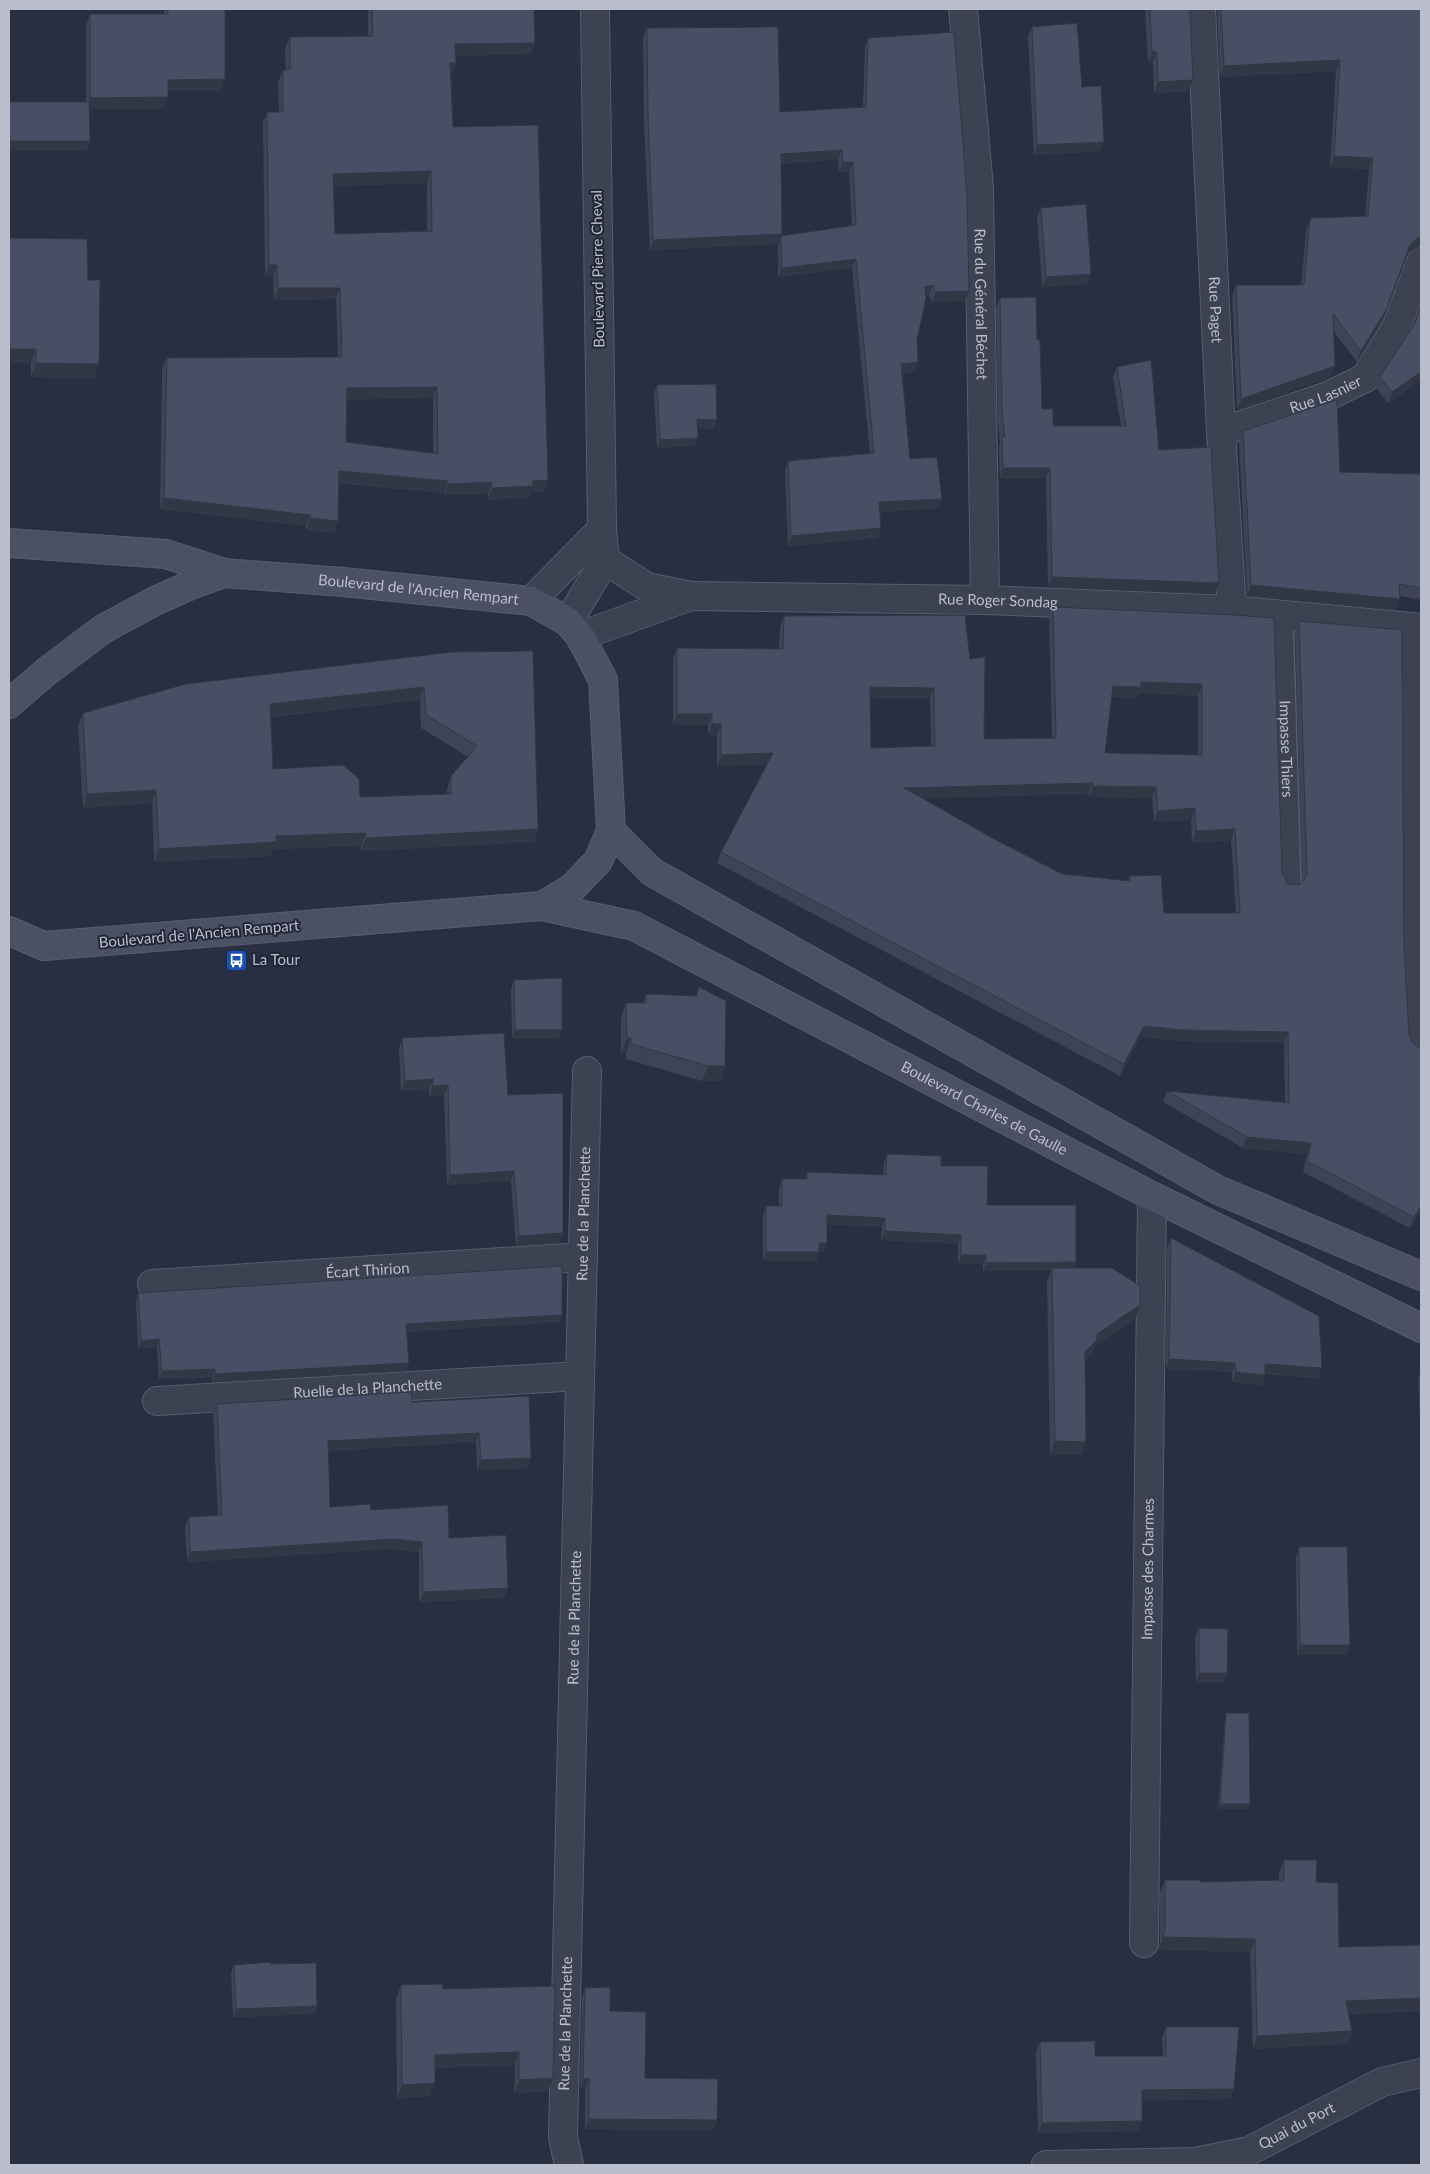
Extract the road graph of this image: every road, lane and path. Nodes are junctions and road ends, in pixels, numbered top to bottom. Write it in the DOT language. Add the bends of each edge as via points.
graph roads {
  1 [pos="595,9"];
  2 [pos="963,9"];
  3 [pos="1201,9"];
  4 [pos="1421,262"];
  5 [pos="1221,432"];
  6 [pos="602,529"];
  7 [pos="9,543"];
  8 [pos="605,560"];
  9 [pos="224,573"];
  10 [pos="690,596"];
  11 [pos="984,600"];
  12 [pos="531,601"];
  13 [pos="1232,610"];
  14 [pos="1282,614"];
  15 [pos="1417,627"];
  16 [pos="574,629"];
  17 [pos="9,697"];
  18 [pos="611,831"];
  19 [pos="1290,884"];
  20 [pos="542,906"];
  21 [pos="9,931"];
  22 [pos="44,946"];
  23 [pos="9,955"];
  24 [pos="1421,1044"];
  25 [pos="587,1071"];
  26 [pos="1152,1196"];
  27 [pos="583,1257"];
  28 [pos="1421,1276"];
  29 [pos="152,1284"];
  30 [pos="1421,1328"];
  31 [pos="580,1376"];
  32 [pos="157,1401"];
  33 [pos="1144,1943"];
  34 [pos="1421,2073"];
  35 [pos="569,2165"];
  36 [pos="1046,2165"];
  1 -- 6 [label="street, Boulevard Pierre Cheval"];
  2 -- 11 [label="street, Rue du Général Béchet" via="979,188"];
  3 -- 5 [label="street, Rue Paget"];
  4 -- 5 [label="street, Rue Lasnier" via="1396,328 1365,378 1328,396"];
  5 -- 13 [label="street, Rue Paget"];
  6 -- 8 [label="street, Boulevard Pierre Cheval"];
  6 -- 12 [label="street"];
  7 -- 9 [label="main road" via="166,554"];
  8 -- 10 [label="street" via="647,587"];
  8 -- 16 [label="street"];
  9 -- 12 [label="main road, Boulevard de l'Ancien Rempart"];
  9 -- 17 [label="main road, Boulevard de l'Ancien Rempart" via="155,600 103,628"];
  10 -- 11 [label="street, Rue Roger Sondag"];
  10 -- 16 [label="street, Rue Roger Sondag"];
  11 -- 13 [label="street, Rue Roger Sondag"];
  12 -- 16 [label="main road, Boulevard de l'Ancien Rempart"];
  13 -- 14 [label="street, Rue Roger Sondag"];
  14 -- 15 [label="street, Rue Roger Sondag"];
  14 -- 19 [label="lane, Impasse Thiers"];
  15 -- 24 [label="street" via="1416,959"];
  16 -- 18 [label="main road, Boulevard de l'Ancien Rempart" via="603,680"];
  18 -- 20 [label="main road, Boulevard de l'Ancien Rempart" via="598,861 572,888"];
  18 -- 28 [label="main road" via="652,872 1218,1190"];
  20 -- 22 [label="main road, Boulevard de l'Ancien Rempart"];
  20 -- 26 [label="main road, Boulevard Charles de Gaulle" via="634,926"];
  21 -- 22 [label="main road, Boulevard de l'Ancien Rempart"];
  22 -- 23 [label="main road"];
  25 -- 27 [label="street, Rue de la Planchette"];
  26 -- 30 [label="main road, Boulevard Charles de Gaulle"];
  26 -- 33 [label="street, Impasse des Charmes"];
  27 -- 29 [label="street, Écart Thirion"];
  27 -- 31 [label="street, Rue de la Planchette"];
  31 -- 32 [label="street, Ruelle de la Planchette"];
  31 -- 35 [label="street, Rue de la Planchette" via="563,2137"];
  34 -- 36 [label="street, Quai du Port" via="1382,2082 1249,2151 1195,2162"];
}
